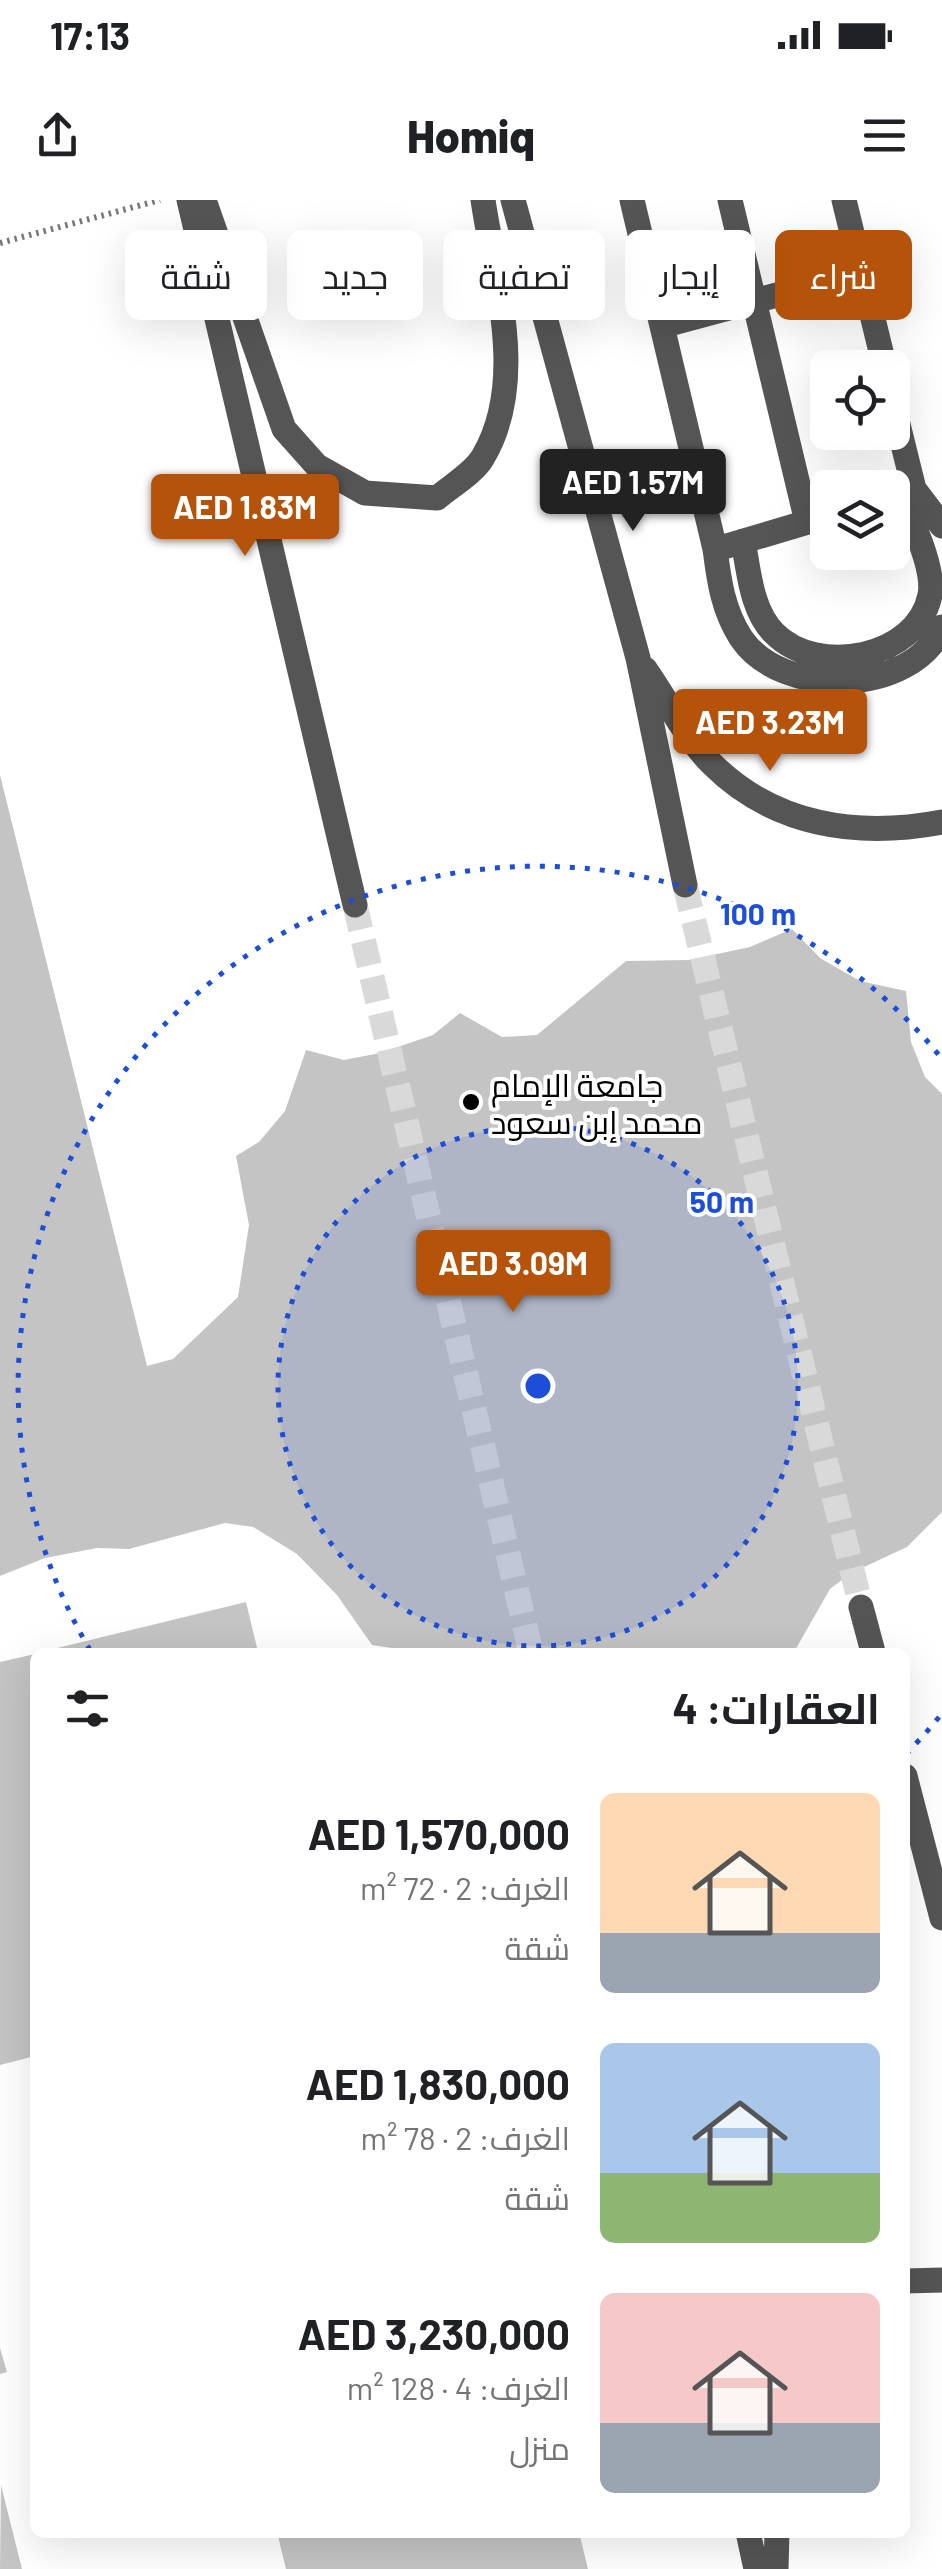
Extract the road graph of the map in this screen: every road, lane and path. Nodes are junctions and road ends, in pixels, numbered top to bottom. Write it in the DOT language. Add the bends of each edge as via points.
graph roads {
  1 [pos="160,200"];
  2 [pos="189,200"];
  3 [pos="204,200"];
  4 [pos="484,200"];
  5 [pos="513,200"];
  6 [pos="632,200"];
  7 [pos="730,200"];
  8 [pos="844,200"];
  9 [pos="737,230"];
  10 [pos="852,230"];
  11 [pos="0,243"];
  12 [pos="775,298"];
  13 [pos="755,304"];
  14 [pos="687,320"];
  15 [pos="874,320"];
  16 [pos="662,326"];
  17 [pos="881,350"];
  18 [pos="810,492"];
  19 [pos="910,500"];
  20 [pos="910,512"];
  21 [pos="810,521"];
  22 [pos="942,526"];
  23 [pos="743,541"];
  24 [pos="715,549"];
  25 [pos="942,627"];
  26 [pos="638,658"];
  27 [pos="942,822"];
  28 [pos="685,884"];
  29 [pos="355,906"];
  30 [pos="861,1607"];
  31 [pos="872,1648"];
  32 [pos="910,1795"];
  33 [pos="942,1918"];
  34 [pos="942,2280"];
  35 [pos="910,2281"];
  36 [pos="749,2538"];
  37 [pos="777,2538"];
  38 [pos="756,2569"];
  39 [pos="776,2569"];
  1 -- 11 [label="path"];
  2 -- 29 [label="street"];
  3 -- 4 [label="street" via="284,428 317,466 364,494 437,498 481,461 499,423 507,364"];
  5 -- 26 [label="street"];
  6 -- 16 [label="street"];
  7 -- 9 [label="street"];
  8 -- 10 [label="street"];
  12 -- 13 [label="street"];
  13 -- 18 [label="street"];
  14 -- 16 [label="street"];
  15 -- 17 [label="street"];
  16 -- 24 [label="street"];
  19 -- 22 [label="street"];
  20 -- 23 [label="street" via="931,593 916,627 880,650 831,659 796,650 773,633 756,605"];
  21 -- 23 [label="street"];
  23 -- 24 [label="street"];
  24 -- 25 [label="street" via="720,597 742,640 801,677 849,682 891,673 936,640"];
  26 -- 27 [label="street" via="711,763 766,806 828,827"];
  26 -- 28 [label="street"];
  30 -- 31 [label="street"];
  32 -- 33 [label="street"];
  34 -- 35 [label="street"];
  36 -- 38 [label="street"];
  37 -- 39 [label="street"];
}
